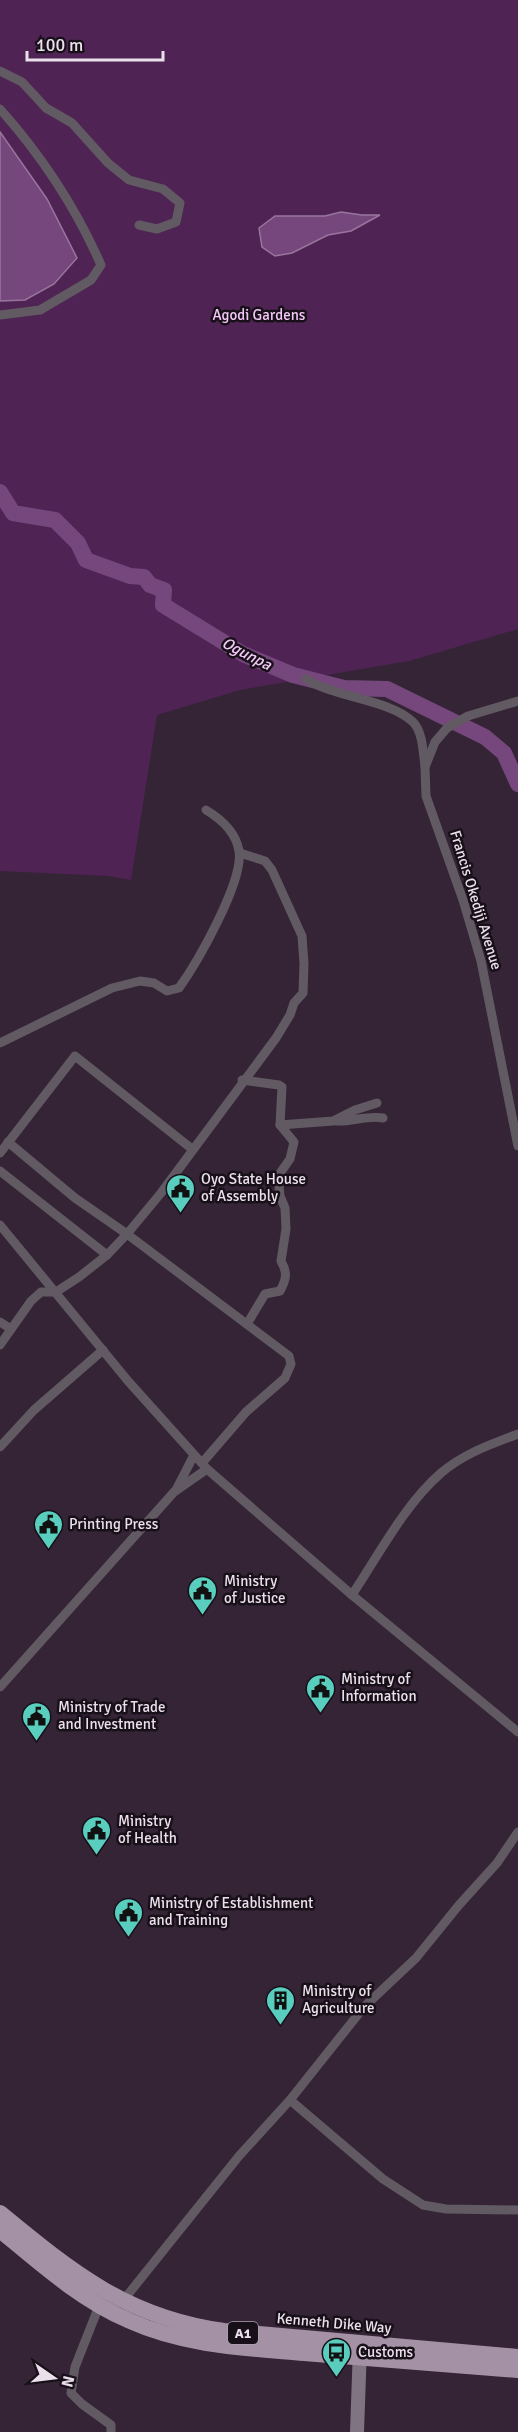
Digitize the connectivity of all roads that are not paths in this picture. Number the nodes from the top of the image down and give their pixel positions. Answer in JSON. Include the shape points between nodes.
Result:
{"nodes":[{"id":1,"x":0,"y":71,"type":"edge"},
{"id":2,"x":0,"y":109,"type":"edge"},
{"id":3,"x":139,"y":225,"type":"dead end"},
{"id":4,"x":0,"y":315,"type":"edge"},
{"id":5,"x":306,"y":679,"type":"dead end"},
{"id":6,"x":518,"y":702,"type":"edge"},
{"id":7,"x":425,"y":767,"type":"junction"},
{"id":8,"x":206,"y":810,"type":"dead end"},
{"id":9,"x":240,"y":853,"type":"junction"},
{"id":10,"x":0,"y":1043,"type":"edge"},
{"id":11,"x":243,"y":1080,"type":"junction"},
{"id":12,"x":377,"y":1103,"type":"dead end"},
{"id":13,"x":383,"y":1118,"type":"dead end"},
{"id":14,"x":333,"y":1121,"type":"junction"},
{"id":15,"x":280,"y":1125,"type":"junction"},
{"id":16,"x":8,"y":1142,"type":"junction"},
{"id":17,"x":518,"y":1146,"type":"edge"},
{"id":18,"x":192,"y":1149,"type":"junction"},
{"id":19,"x":0,"y":1154,"type":"edge"},
{"id":20,"x":0,"y":1171,"type":"edge"},
{"id":21,"x":0,"y":1224,"type":"edge"},
{"id":22,"x":127,"y":1234,"type":"junction"},
{"id":23,"x":107,"y":1256,"type":"junction"},
{"id":24,"x":56,"y":1292,"type":"junction"},
{"id":25,"x":0,"y":1322,"type":"edge"},
{"id":26,"x":247,"y":1324,"type":"junction"},
{"id":27,"x":11,"y":1329,"type":"junction"},
{"id":28,"x":0,"y":1345,"type":"edge"},
{"id":29,"x":103,"y":1350,"type":"junction"},
{"id":30,"x":518,"y":1434,"type":"edge"},
{"id":31,"x":0,"y":1446,"type":"edge"},
{"id":32,"x":194,"y":1455,"type":"junction"},
{"id":33,"x":204,"y":1466,"type":"junction"},
{"id":34,"x":174,"y":1492,"type":"junction"},
{"id":35,"x":352,"y":1595,"type":"junction"},
{"id":36,"x":0,"y":1687,"type":"edge"},
{"id":37,"x":518,"y":1732,"type":"edge"},
{"id":38,"x":518,"y":1832,"type":"edge"},
{"id":39,"x":290,"y":2100,"type":"junction"},
{"id":40,"x":518,"y":2210,"type":"edge"},
{"id":41,"x":0,"y":2213,"type":"edge"},
{"id":42,"x":0,"y":2230,"type":"edge"},
{"id":43,"x":122,"y":2302,"type":"junction"},
{"id":44,"x":99,"y":2306,"type":"junction"},
{"id":45,"x":360,"y":2351,"type":"junction"},
{"id":46,"x":512,"y":2363,"type":"edge"},
{"id":47,"x":111,"y":2432,"type":"edge"},
{"id":48,"x":357,"y":2432,"type":"edge"}],
"edges":[{"from":1,"to":3,"type":"street","via":[[22,82],[46,108],[72,123],[129,180],[163,189],[180,203],[177,222],[157,229]]},
{"from":2,"to":4,"type":"street","via":[[25,137],[59,187],[101,265],[91,280],[40,310]]},
{"from":5,"to":7,"type":"street","via":[[389,708],[414,723],[422,740]]},
{"from":6,"to":7,"type":"street","name":"Francis Okediji Avenue","via":[[468,716],[447,728],[435,742]]},
{"from":7,"to":17,"type":"street","name":"Francis Okediji Avenue","via":[[426,796],[482,961]]},
{"from":8,"to":9,"type":"street","via":[[221,819]]},
{"from":9,"to":10,"type":"street","via":[[220,915],[196,965],[178,988],[167,991],[140,981],[112,988]]},
{"from":9,"to":11,"type":"street","via":[[265,861],[272,870],[302,936],[304,964],[303,993],[276,1038]]},
{"from":11,"to":15,"type":"street","via":[[282,1088]]},
{"from":11,"to":18,"type":"street"},
{"from":12,"to":14,"type":"street"},
{"from":13,"to":14,"type":"street"},
{"from":14,"to":15,"type":"street"},
{"from":15,"to":26,"type":"street","via":[[294,1142],[290,1159],[278,1176],[285,1208],[281,1261],[286,1280],[280,1291],[265,1294]]},
{"from":16,"to":18,"type":"street","via":[[75,1056]]},
{"from":16,"to":19,"type":"street"},
{"from":16,"to":22,"type":"street","via":[[75,1198]]},
{"from":18,"to":22,"type":"street"},
{"from":20,"to":23,"type":"street"},
{"from":21,"to":24,"type":"street"},
{"from":22,"to":23,"type":"street"},
{"from":22,"to":26,"type":"street"},
{"from":23,"to":24,"type":"street"},
{"from":24,"to":27,"type":"street","via":[[41,1292]]},
{"from":24,"to":29,"type":"street"},
{"from":25,"to":27,"type":"street"},
{"from":26,"to":33,"type":"street","via":[[289,1356],[291,1364],[285,1378],[246,1412]]},
{"from":27,"to":28,"type":"street"},
{"from":29,"to":31,"type":"street","via":[[34,1410]]},
{"from":29,"to":32,"type":"street"},
{"from":30,"to":35,"type":"street","via":[[473,1452],[440,1474],[411,1506]]},
{"from":32,"to":33,"type":"street"},
{"from":32,"to":34,"type":"street"},
{"from":33,"to":34,"type":"street"},
{"from":33,"to":35,"type":"street"},
{"from":34,"to":36,"type":"street"},
{"from":35,"to":37,"type":"street"},
{"from":38,"to":39,"type":"street","via":[[497,1863],[416,1958],[364,2007]]},
{"from":39,"to":40,"type":"street","via":[[383,2179],[423,2205]]},
{"from":39,"to":43,"type":"street","via":[[239,2156]]},
{"from":41,"to":43,"type":"highway","name":"Kenneth Dike Way","number":"A1","via":[[72,2271]]},
{"from":42,"to":44,"type":"highway","name":"Kenneth Dike Way","number":"A1"},
{"from":43,"to":45,"type":"highway","name":"Kenneth Dike Way","number":"A1","via":[[196,2328]]},
{"from":44,"to":45,"type":"highway","name":"Kenneth Dike Way","number":"A1","via":[[150,2329],[192,2340]]},
{"from":44,"to":47,"type":"street","via":[[75,2367],[71,2393],[111,2425]]},
{"from":45,"to":46,"type":"highway","name":"Kenneth Dike Way","number":"A1"},
{"from":45,"to":48,"type":"main road"}]}
